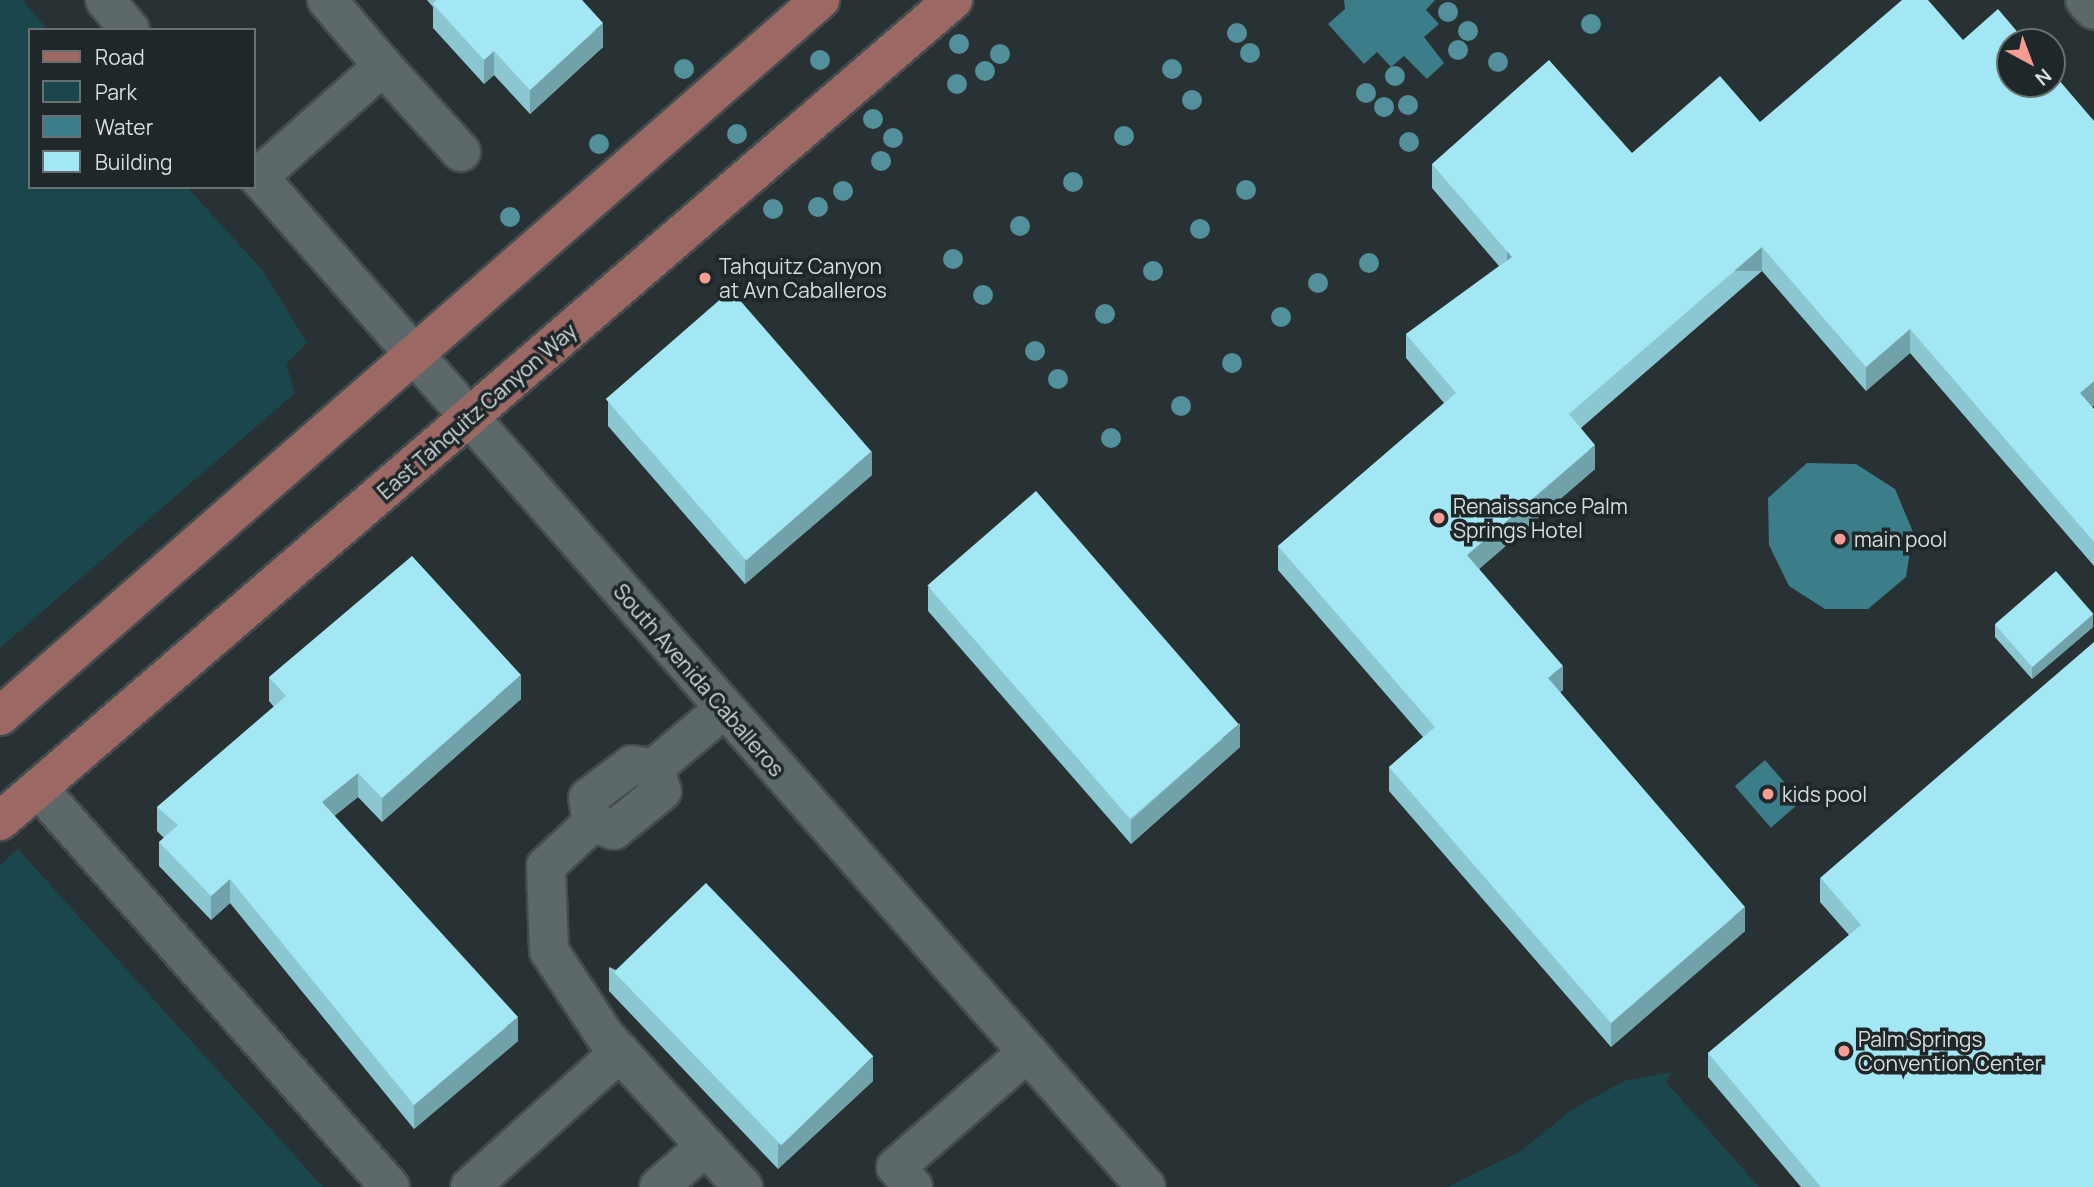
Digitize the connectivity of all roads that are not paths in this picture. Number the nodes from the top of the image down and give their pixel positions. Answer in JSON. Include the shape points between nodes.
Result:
{"nodes":[{"id":1,"x":104,"y":0,"type":"edge"},
{"id":2,"x":327,"y":0,"type":"edge"},
{"id":3,"x":820,"y":0,"type":"edge"},
{"id":4,"x":953,"y":0,"type":"edge"},
{"id":5,"x":2085,"y":0,"type":"edge"},
{"id":6,"x":2094,"y":10,"type":"edge"},
{"id":7,"x":128,"y":28,"type":"edge"},
{"id":8,"x":383,"y":66,"type":"junction"},
{"id":9,"x":461,"y":152,"type":"dead end"},
{"id":10,"x":256,"y":175,"type":"edge"},
{"id":11,"x":414,"y":356,"type":"junction"},
{"id":12,"x":469,"y":418,"type":"junction"},
{"id":13,"x":724,"y":709,"type":"junction"},
{"id":14,"x":0,"y":716,"type":"edge"},
{"id":15,"x":38,"y":788,"type":"junction"},
{"id":16,"x":0,"y":821,"type":"edge"},
{"id":17,"x":620,"y":1052,"type":"junction"},
{"id":18,"x":1028,"y":1052,"type":"junction"},
{"id":19,"x":706,"y":1146,"type":"junction"},
{"id":20,"x":894,"y":1180,"type":"edge"},
{"id":21,"x":390,"y":1187,"type":"edge"},
{"id":22,"x":470,"y":1187,"type":"edge"},
{"id":23,"x":659,"y":1187,"type":"edge"},
{"id":24,"x":743,"y":1187,"type":"edge"},
{"id":25,"x":1146,"y":1187,"type":"edge"}],
"edges":[{"from":1,"to":7,"type":"street"},
{"from":2,"to":8,"type":"street"},
{"from":3,"to":11,"type":"main road"},
{"from":4,"to":12,"type":"main road","name":"East Tahquitz Canyon Way"},
{"from":5,"to":6,"type":"street"},
{"from":8,"to":9,"type":"street"},
{"from":8,"to":10,"type":"street"},
{"from":10,"to":11,"type":"street","name":"South Avenida Caballeros"},
{"from":11,"to":12,"type":"street","name":"South Avenida Caballeros"},
{"from":11,"to":14,"type":"main road"},
{"from":12,"to":13,"type":"street","name":"South Avenida Caballeros"},
{"from":12,"to":15,"type":"main road","name":"East Tahquitz Canyon Way"},
{"from":13,"to":17,"type":"street","via":[[654,768],[632,765],[588,797],[592,823],[546,866],[549,951]]},
{"from":13,"to":18,"type":"street","name":"South Avenida Caballeros"},
{"from":15,"to":16,"type":"main road","name":"East Tahquitz Canyon Way"},
{"from":15,"to":21,"type":"street"},
{"from":17,"to":19,"type":"street"},
{"from":17,"to":22,"type":"street"},
{"from":18,"to":20,"type":"street"},
{"from":18,"to":25,"type":"street","name":"South Avenida Caballeros"},
{"from":19,"to":23,"type":"street"},
{"from":19,"to":24,"type":"street"}]}
